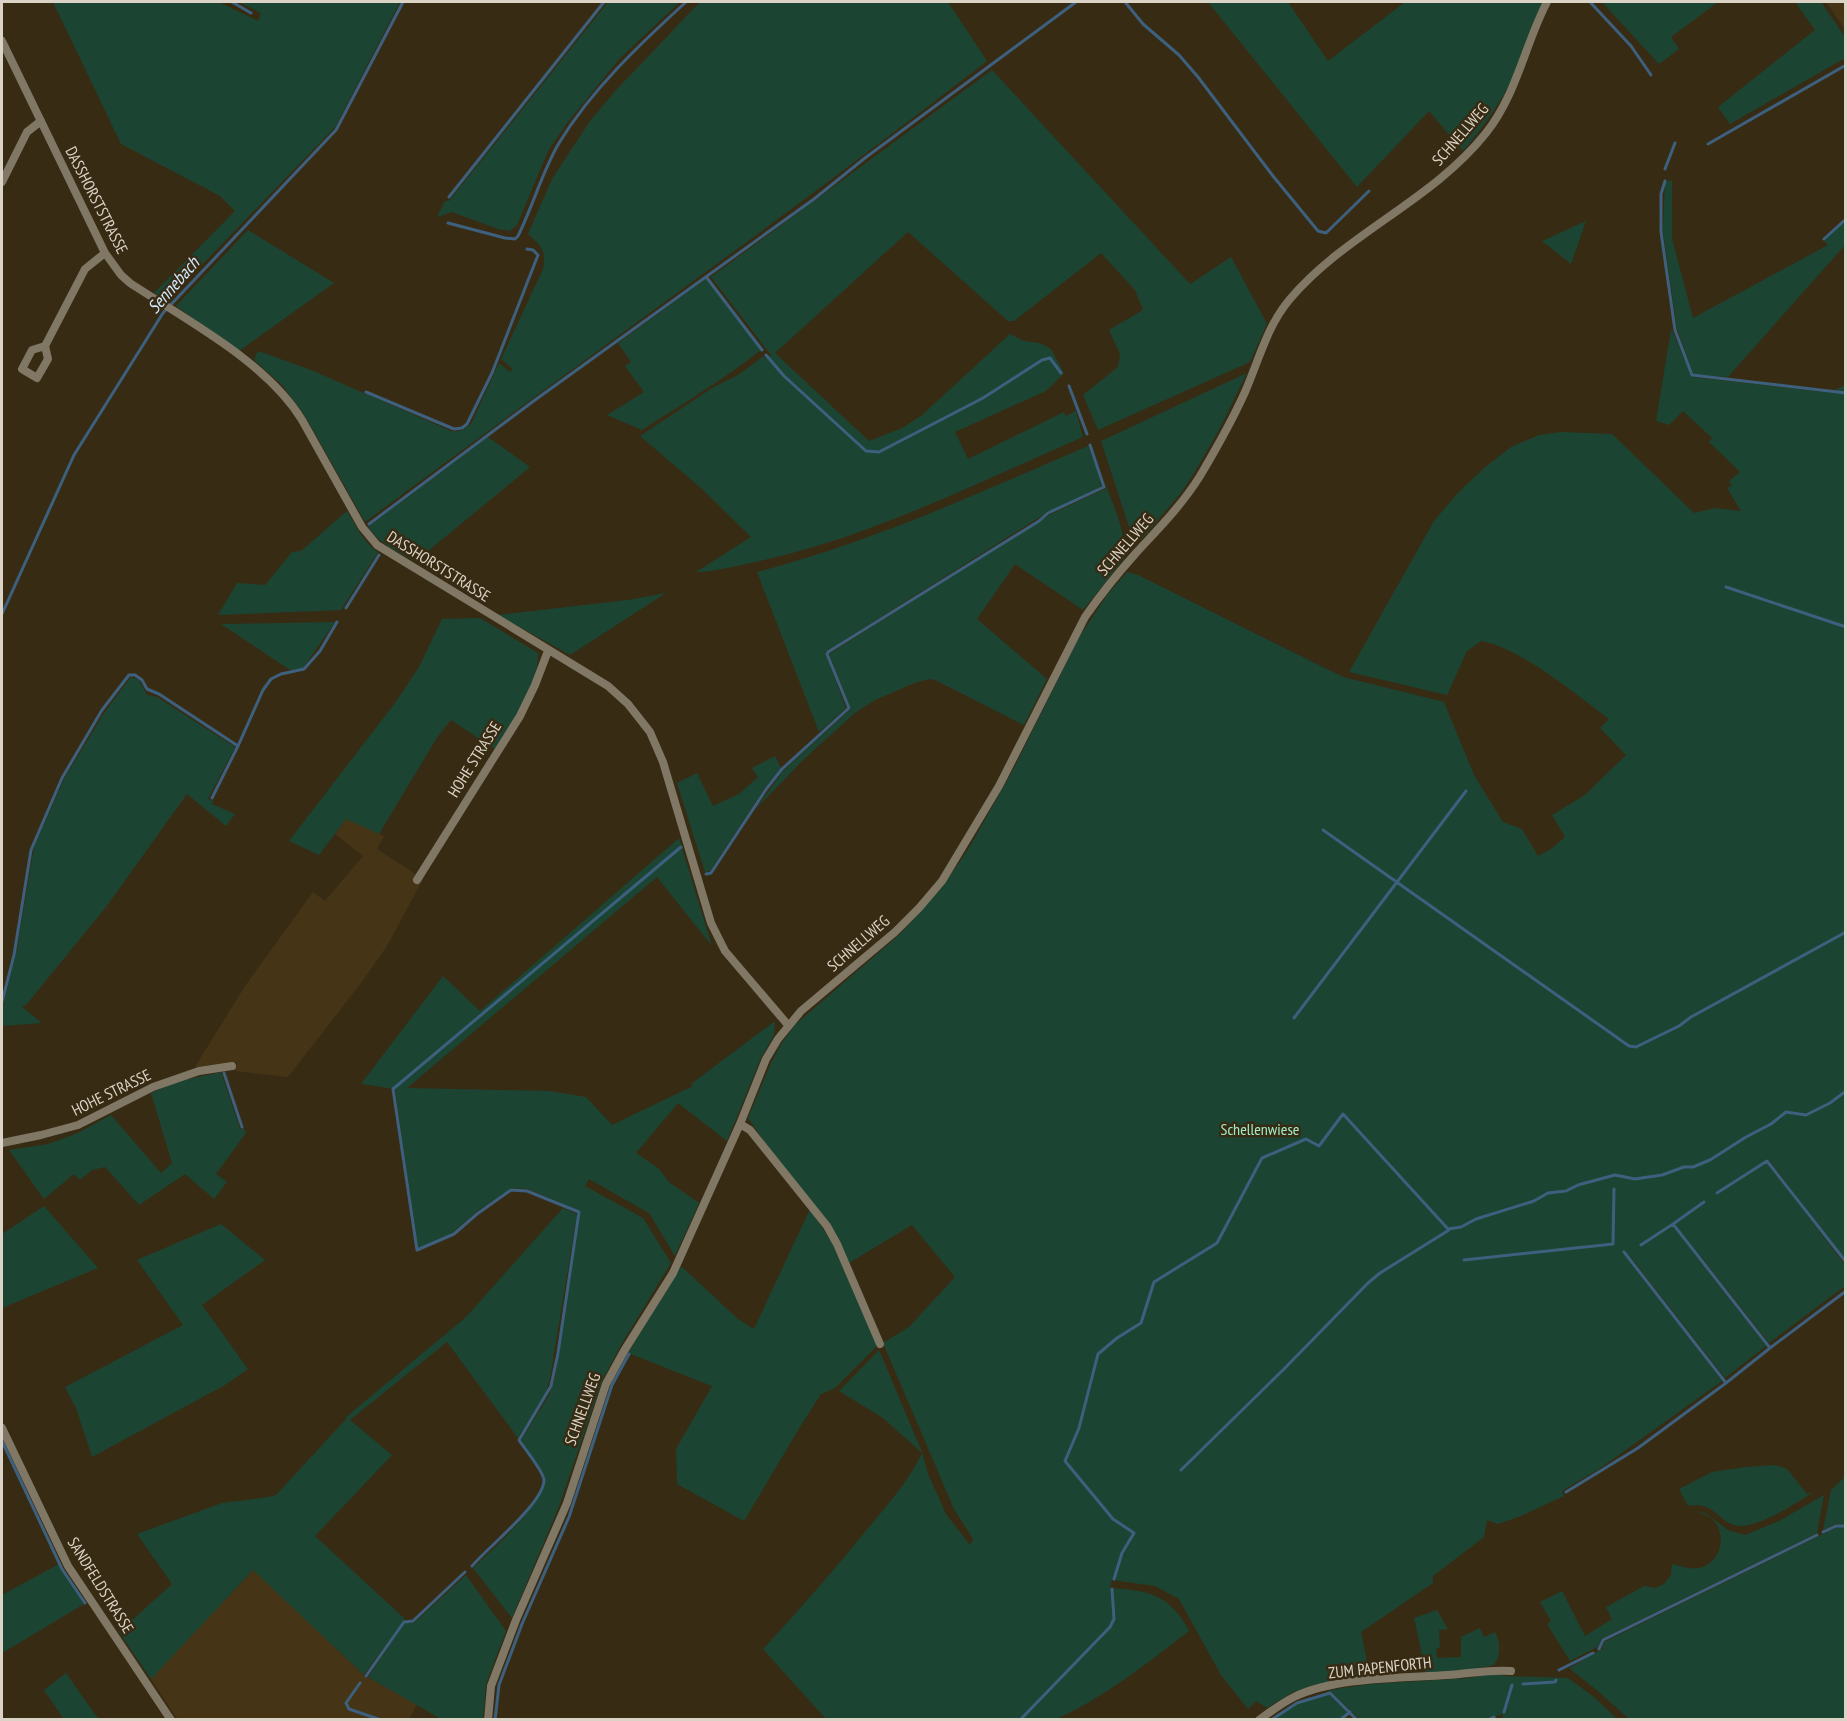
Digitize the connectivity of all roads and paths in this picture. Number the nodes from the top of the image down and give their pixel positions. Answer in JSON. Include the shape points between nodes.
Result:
{"nodes":[{"id":1,"x":1547,"y":2,"type":"edge"},
{"id":2,"x":2,"y":41,"type":"edge"},
{"id":3,"x":40,"y":121,"type":"junction"},
{"id":4,"x":2,"y":182,"type":"edge"},
{"id":5,"x":105,"y":253,"type":"junction"},
{"id":6,"x":45,"y":346,"type":"dead end"},
{"id":7,"x":548,"y":651,"type":"junction"},
{"id":8,"x":417,"y":880,"type":"dead end"},
{"id":9,"x":788,"y":1025,"type":"junction"},
{"id":10,"x":232,"y":1066,"type":"dead end"},
{"id":11,"x":740,"y":1124,"type":"junction"},
{"id":12,"x":2,"y":1143,"type":"edge"},
{"id":13,"x":880,"y":1344,"type":"dead end"},
{"id":14,"x":2,"y":1428,"type":"edge"},
{"id":15,"x":1511,"y":1671,"type":"dead end"},
{"id":16,"x":171,"y":1719,"type":"edge"},
{"id":17,"x":488,"y":1719,"type":"edge"},
{"id":18,"x":1259,"y":1719,"type":"edge"}],
"edges":[{"from":1,"to":9,"type":"street","name":"SCHNELLWEG","via":[[1504,106],[1486,132],[1443,178],[1308,279],[1279,314],[1245,392],[1199,476],[1186,497],[1085,616],[999,786],[942,881],[895,932]]},
{"from":2,"to":3,"type":"street","name":"DASSHORSTSTRASSE"},
{"from":3,"to":4,"type":"street","via":[[27,132]]},
{"from":3,"to":5,"type":"street","name":"DASSHORSTSTRASSE"},
{"from":5,"to":6,"type":"street","via":[[85,269]]},
{"from":5,"to":7,"type":"street","name":"DASSHORSTSTRASSE","via":[[130,283],[263,374],[292,403],[362,527],[377,545]]},
{"from":7,"to":8,"type":"street","name":"HOHE STRASSE","via":[[519,716]]},
{"from":7,"to":9,"type":"street","name":"DASSHORSTSTRASSE","via":[[608,686],[650,732],[663,762],[711,923],[725,951]]},
{"from":9,"to":11,"type":"street","name":"SCHNELLWEG","via":[[766,1059]]},
{"from":10,"to":12,"type":"street","name":"HOHE STRASSE","via":[[199,1071],[153,1087],[78,1125]]},
{"from":11,"to":13,"type":"street","via":[[750,1130],[827,1226]]},
{"from":11,"to":17,"type":"street","name":"SCHNELLWEG","via":[[673,1274],[606,1384],[567,1503],[491,1686]]},
{"from":14,"to":16,"type":"street","name":"SANDFELDSTRASSE","via":[[68,1566]]},
{"from":15,"to":18,"type":"street","name":"ZUM PAPENFORTH","via":[[1496,1669],[1331,1685],[1295,1696]]}]}
